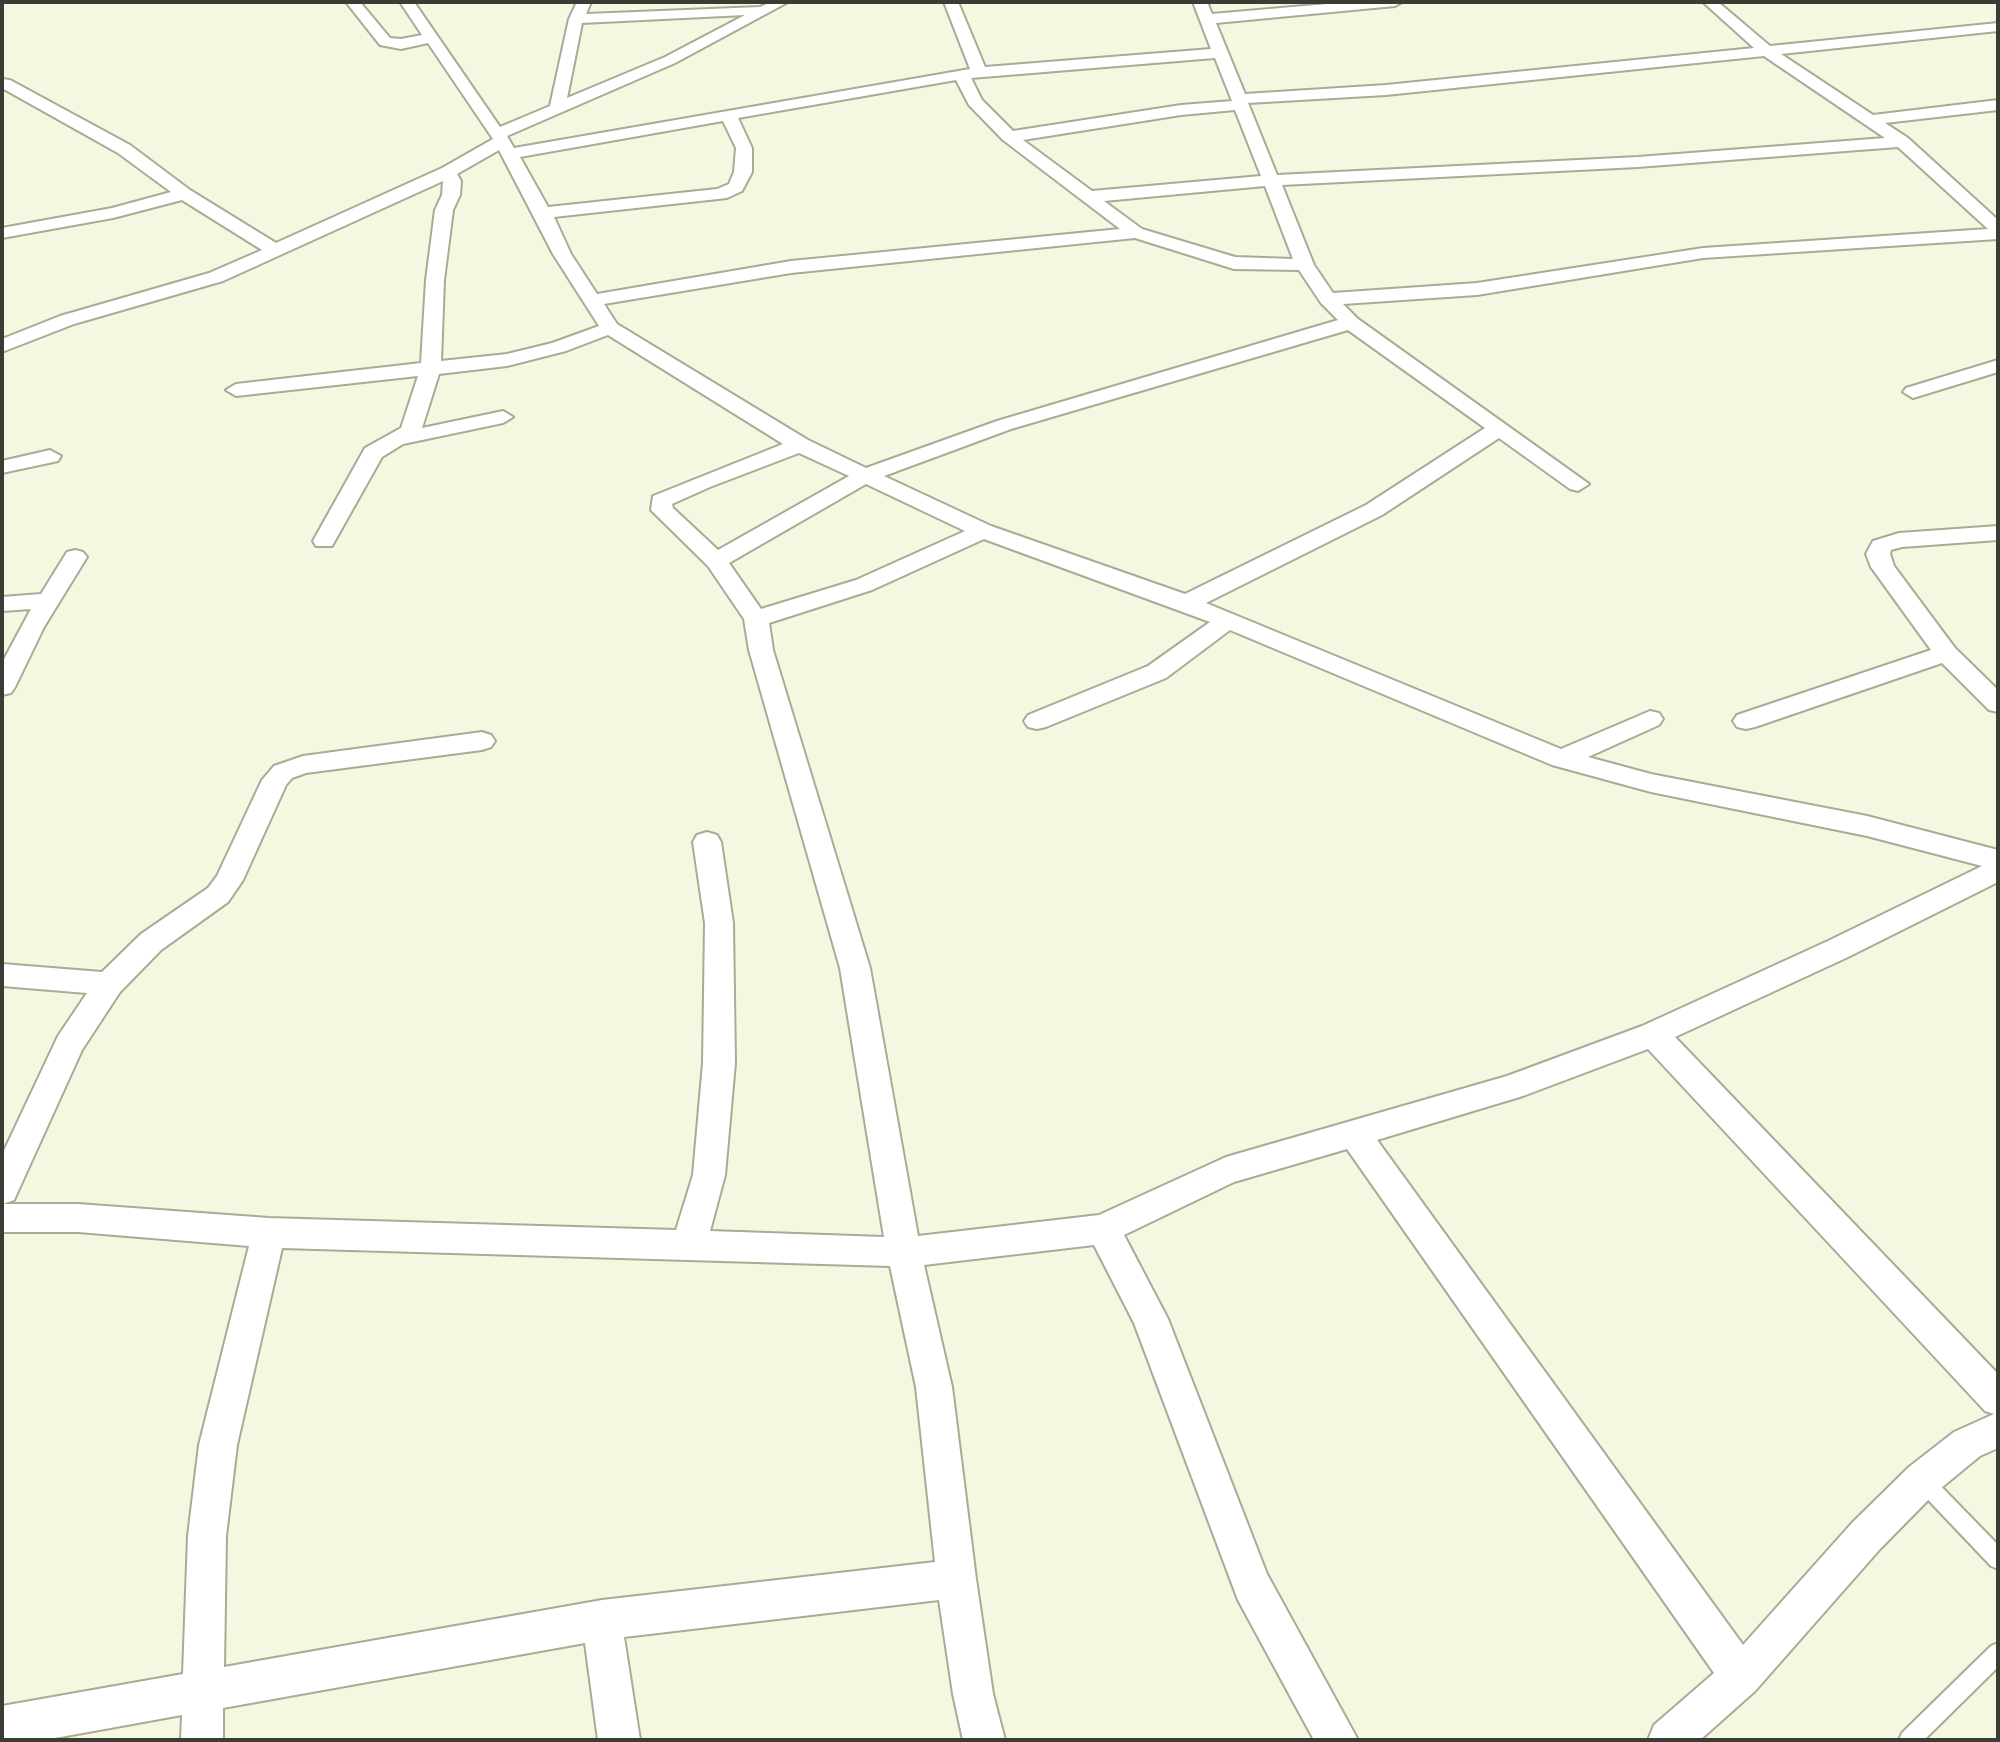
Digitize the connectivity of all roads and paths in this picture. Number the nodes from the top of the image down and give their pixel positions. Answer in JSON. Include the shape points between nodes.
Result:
{"nodes":[{"id":1,"x":353,"y":2,"type":"edge"},
{"id":2,"x":407,"y":2,"type":"edge"},
{"id":3,"x":584,"y":2,"type":"edge"},
{"id":4,"x":781,"y":2,"type":"edge"},
{"id":5,"x":951,"y":2,"type":"edge"},
{"id":6,"x":1395,"y":2,"type":"edge"},
{"id":7,"x":1710,"y":2,"type":"edge"},
{"id":8,"x":764,"y":10,"type":"junction"},
{"id":9,"x":1204,"y":10,"type":"edge"},
{"id":10,"x":576,"y":19,"type":"junction"},
{"id":11,"x":1998,"y":27,"type":"edge"},
{"id":12,"x":432,"y":38,"type":"junction"},
{"id":13,"x":1219,"y":53,"type":"junction"},
{"id":14,"x":1769,"y":53,"type":"junction"},
{"id":15,"x":970,"y":73,"type":"junction"},
{"id":16,"x":4,"y":83,"type":"dead end"},
{"id":17,"x":1240,"y":102,"type":"junction"},
{"id":18,"x":1998,"y":105,"type":"edge"},
{"id":19,"x":556,"y":109,"type":"junction"},
{"id":20,"x":728,"y":114,"type":"junction"},
{"id":21,"x":1873,"y":120,"type":"junction"},
{"id":22,"x":1009,"y":137,"type":"junction"},
{"id":23,"x":1902,"y":142,"type":"junction"},
{"id":24,"x":503,"y":143,"type":"junction"},
{"id":25,"x":448,"y":172,"type":"junction"},
{"id":26,"x":1272,"y":180,"type":"junction"},
{"id":27,"x":184,"y":194,"type":"junction"},
{"id":28,"x":1088,"y":197,"type":"junction"},
{"id":29,"x":543,"y":213,"type":"junction"},
{"id":30,"x":1998,"y":231,"type":"edge"},
{"id":31,"x":2,"y":233,"type":"edge"},
{"id":32,"x":1136,"y":233,"type":"junction"},
{"id":33,"x":275,"y":250,"type":"junction"},
{"id":34,"x":1305,"y":265,"type":"junction"},
{"id":35,"x":1328,"y":299,"type":"junction"},
{"id":36,"x":593,"y":300,"type":"junction"},
{"id":37,"x":1351,"y":323,"type":"junction"},
{"id":38,"x":610,"y":328,"type":"junction"},
{"id":39,"x":2,"y":346,"type":"edge"},
{"id":40,"x":1998,"y":366,"type":"edge"},
{"id":41,"x":432,"y":368,"type":"junction"},
{"id":42,"x":236,"y":390,"type":"dead end"},
{"id":43,"x":1913,"y":392,"type":"dead end"},
{"id":44,"x":503,"y":417,"type":"dead end"},
{"id":45,"x":1497,"y":429,"type":"junction"},
{"id":46,"x":403,"y":438,"type":"junction"},
{"id":47,"x":800,"y":445,"type":"junction"},
{"id":48,"x":50,"y":456,"type":"dead end"},
{"id":49,"x":2,"y":467,"type":"edge"},
{"id":50,"x":865,"y":476,"type":"junction"},
{"id":51,"x":1578,"y":484,"type":"dead end"},
{"id":52,"x":983,"y":531,"type":"junction"},
{"id":53,"x":1998,"y":533,"type":"edge"},
{"id":54,"x":324,"y":541,"type":"dead end"},
{"id":55,"x":75,"y":557,"type":"dead end"},
{"id":56,"x":716,"y":561,"type":"junction"},
{"id":57,"x":50,"y":600,"type":"junction"},
{"id":58,"x":1186,"y":603,"type":"junction"},
{"id":59,"x":2,"y":604,"type":"edge"},
{"id":60,"x":756,"y":619,"type":"junction"},
{"id":61,"x":1227,"y":621,"type":"junction"},
{"id":62,"x":1946,"y":653,"type":"junction"},
{"id":63,"x":2,"y":687,"type":"edge"},
{"id":64,"x":1998,"y":704,"type":"edge"},
{"id":65,"x":1650,"y":719,"type":"dead end"},
{"id":66,"x":1037,"y":721,"type":"dead end"},
{"id":67,"x":1746,"y":722,"type":"dead end"},
{"id":68,"x":482,"y":741,"type":"dead end"},
{"id":69,"x":1561,"y":760,"type":"junction"},
{"id":70,"x":707,"y":842,"type":"dead end"},
{"id":71,"x":1998,"y":860,"type":"edge"},
{"id":72,"x":1998,"y":870,"type":"edge"},
{"id":73,"x":2,"y":975,"type":"edge"},
{"id":74,"x":108,"y":984,"type":"junction"},
{"id":75,"x":1653,"y":1034,"type":"junction"},
{"id":76,"x":1355,"y":1135,"type":"junction"},
{"id":77,"x":2,"y":1190,"type":"edge"},
{"id":78,"x":2,"y":1218,"type":"edge"},
{"id":79,"x":1103,"y":1229,"type":"junction"},
{"id":80,"x":270,"y":1233,"type":"junction"},
{"id":81,"x":689,"y":1245,"type":"junction"},
{"id":82,"x":904,"y":1252,"type":"junction"},
{"id":83,"x":1998,"y":1399,"type":"edge"},
{"id":84,"x":1998,"y":1430,"type":"edge"},
{"id":85,"x":1922,"y":1480,"type":"junction"},
{"id":86,"x":1998,"y":1559,"type":"edge"},
{"id":87,"x":956,"y":1580,"type":"junction"},
{"id":88,"x":602,"y":1620,"type":"junction"},
{"id":89,"x":1998,"y":1653,"type":"edge"},
{"id":90,"x":1741,"y":1677,"type":"junction"},
{"id":91,"x":204,"y":1690,"type":"junction"},
{"id":92,"x":2,"y":1727,"type":"edge"},
{"id":93,"x":202,"y":1740,"type":"edge"},
{"id":94,"x":619,"y":1740,"type":"edge"},
{"id":95,"x":984,"y":1740,"type":"edge"},
{"id":96,"x":1337,"y":1740,"type":"edge"},
{"id":97,"x":1669,"y":1740,"type":"edge"},
{"id":98,"x":1909,"y":1740,"type":"edge"}],
"edges":[{"from":1,"to":12,"type":"street","via":[[384,42]]},
{"from":2,"to":12,"type":"street"},
{"from":3,"to":10,"type":"street"},
{"from":4,"to":8,"type":"street"},
{"from":5,"to":15,"type":"street"},
{"from":6,"to":9,"type":"street"},
{"from":7,"to":14,"type":"street"},
{"from":8,"to":10,"type":"street"},
{"from":8,"to":19,"type":"street","via":[[670,60]]},
{"from":9,"to":13,"type":"street"},
{"from":10,"to":19,"type":"street"},
{"from":11,"to":14,"type":"street"},
{"from":12,"to":24,"type":"street"},
{"from":13,"to":15,"type":"street"},
{"from":13,"to":17,"type":"street"},
{"from":14,"to":17,"type":"street"},
{"from":14,"to":21,"type":"street"},
{"from":15,"to":20,"type":"street"},
{"from":15,"to":22,"type":"street","via":[[975,102]]},
{"from":16,"to":27,"type":"street","via":[[124,149]]},
{"from":17,"to":22,"type":"street"},
{"from":17,"to":26,"type":"street"},
{"from":18,"to":21,"type":"street"},
{"from":19,"to":24,"type":"street"},
{"from":20,"to":24,"type":"street"},
{"from":20,"to":29,"type":"street","via":[[744,148],[743,172],[736,187],[721,194]]},
{"from":21,"to":23,"type":"street"},
{"from":22,"to":28,"type":"street"},
{"from":23,"to":26,"type":"street","via":[[1638,162]]},
{"from":23,"to":30,"type":"street"},
{"from":24,"to":25,"type":"street"},
{"from":24,"to":29,"type":"street"},
{"from":25,"to":33,"type":"street"},
{"from":25,"to":41,"type":"street","via":[[452,181],[437,261]]},
{"from":26,"to":28,"type":"street"},
{"from":26,"to":34,"type":"street"},
{"from":27,"to":31,"type":"street","via":[[113,213]]},
{"from":27,"to":33,"type":"street"},
{"from":28,"to":32,"type":"street"},
{"from":29,"to":36,"type":"street","via":[[562,254]]},
{"from":30,"to":35,"type":"street","via":[[1703,253],[1477,289]]},
{"from":32,"to":34,"type":"street","via":[[1234,263]]},
{"from":32,"to":36,"type":"street","via":[[791,267]]},
{"from":33,"to":39,"type":"street","via":[[216,277],[67,320]]},
{"from":34,"to":35,"type":"street"},
{"from":35,"to":37,"type":"street"},
{"from":36,"to":38,"type":"street"},
{"from":37,"to":45,"type":"street"},
{"from":37,"to":50,"type":"street","via":[[1297,335],[1004,425]]},
{"from":38,"to":41,"type":"street","via":[[532,355]]},
{"from":38,"to":47,"type":"street"},
{"from":40,"to":43,"type":"street"},
{"from":41,"to":42,"type":"street"},
{"from":41,"to":46,"type":"street","via":[[410,431]]},
{"from":44,"to":46,"type":"street"},
{"from":45,"to":51,"type":"street"},
{"from":45,"to":58,"type":"street","via":[[1374,510]]},
{"from":46,"to":54,"type":"street","via":[[373,453]]},
{"from":47,"to":50,"type":"street"},
{"from":47,"to":56,"type":"street","via":[[661,501],[663,510]]},
{"from":48,"to":49,"type":"street"},
{"from":50,"to":52,"type":"street"},
{"from":50,"to":56,"type":"street"},
{"from":52,"to":58,"type":"street"},
{"from":52,"to":60,"type":"street","via":[[864,585]]},
{"from":53,"to":62,"type":"street","via":[[1881,545],[1878,554],[1883,567]]},
{"from":55,"to":57,"type":"street"},
{"from":56,"to":60,"type":"street"},
{"from":57,"to":59,"type":"street"},
{"from":57,"to":63,"type":"street"},
{"from":58,"to":61,"type":"street"},
{"from":60,"to":82,"type":"street","via":[[761,650],[855,968]]},
{"from":61,"to":66,"type":"street","via":[[1157,671]]},
{"from":61,"to":69,"type":"street"},
{"from":62,"to":64,"type":"street"},
{"from":62,"to":67,"type":"street"},
{"from":65,"to":69,"type":"street"},
{"from":68,"to":74,"type":"street","via":[[303,765],[283,772],[218,895],[151,942]]},
{"from":69,"to":71,"type":"street","via":[[1651,783],[1867,826]]},
{"from":70,"to":81,"type":"street","via":[[719,923],[719,1063],[709,1175]]},
{"from":72,"to":75,"type":"street"},
{"from":73,"to":74,"type":"street"},
{"from":74,"to":77,"type":"street","via":[[69,1045]]},
{"from":75,"to":76,"type":"street","via":[[1512,1087]]},
{"from":75,"to":83,"type":"street"},
{"from":76,"to":79,"type":"street","via":[[1226,1171]]},
{"from":76,"to":90,"type":"street"},
{"from":78,"to":80,"type":"street","via":[[78,1218]]},
{"from":79,"to":82,"type":"street"},
{"from":79,"to":96,"type":"street","via":[[1150,1320],[1252,1586]]},
{"from":80,"to":81,"type":"street"},
{"from":80,"to":91,"type":"street","via":[[218,1445],[206,1536]]},
{"from":81,"to":82,"type":"street"},
{"from":82,"to":87,"type":"street","via":[[934,1387]]},
{"from":84,"to":85,"type":"street","via":[[1967,1444]]},
{"from":85,"to":86,"type":"lane"},
{"from":85,"to":90,"type":"street"},
{"from":87,"to":88,"type":"street"},
{"from":87,"to":95,"type":"street"},
{"from":88,"to":91,"type":"street"},
{"from":88,"to":94,"type":"street"},
{"from":89,"to":98,"type":"lane"},
{"from":90,"to":97,"type":"street"},
{"from":91,"to":92,"type":"street"},
{"from":91,"to":93,"type":"street"}]}
